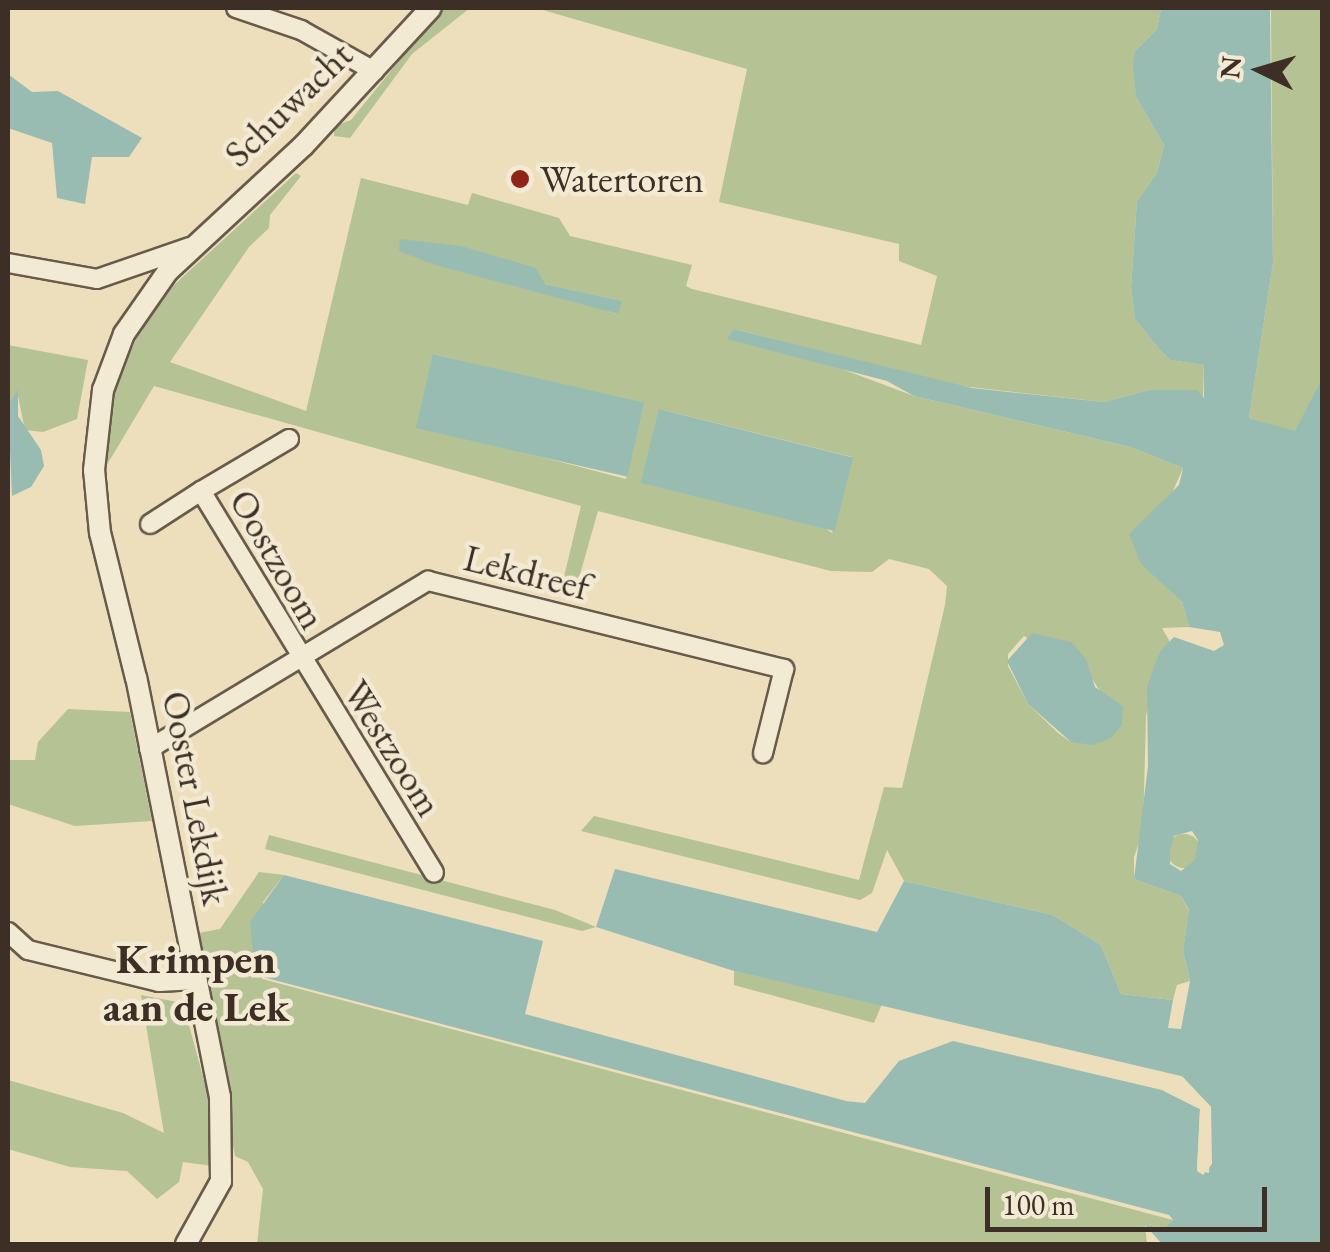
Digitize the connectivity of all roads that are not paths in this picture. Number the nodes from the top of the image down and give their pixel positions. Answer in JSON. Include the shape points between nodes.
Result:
{"nodes":[{"id":1,"x":236,"y":8,"type":"edge"},
{"id":2,"x":431,"y":8,"type":"edge"},
{"id":3,"x":374,"y":71,"type":"junction"},
{"id":4,"x":190,"y":247,"type":"junction"},
{"id":5,"x":8,"y":263,"type":"edge"},
{"id":6,"x":112,"y":359,"type":"joint"},
{"id":7,"x":289,"y":440,"type":"dead end"},
{"id":8,"x":201,"y":491,"type":"junction"},
{"id":9,"x":150,"y":524,"type":"dead end"},
{"id":10,"x":298,"y":659,"type":"junction"},
{"id":11,"x":150,"y":749,"type":"junction"},
{"id":12,"x":763,"y":753,"type":"dead end"},
{"id":13,"x":434,"y":872,"type":"dead end"},
{"id":14,"x":8,"y":932,"type":"edge"},
{"id":15,"x":197,"y":980,"type":"junction"},
{"id":16,"x":186,"y":1244,"type":"edge"}],
"edges":[{"from":1,"to":3,"type":"street","via":[[301,30]]},
{"from":2,"to":3,"type":"street","name":"Schuwacht"},
{"from":3,"to":4,"type":"street","name":"Schuwacht"},
{"from":4,"to":5,"type":"street","name":"Schuwacht","via":[[97,280]]},
{"from":4,"to":6,"type":"street","name":"Schuwacht","via":[[147,295]]},
{"from":6,"to":11,"type":"street","name":"Ooster Lekdijk","via":[[97,430],[100,533]]},
{"from":7,"to":8,"type":"street","name":"Oostzoom"},
{"from":8,"to":9,"type":"street","name":"Oostzoom"},
{"from":8,"to":10,"type":"street","name":"Oostzoom"},
{"from":10,"to":11,"type":"street","name":"Lekdreef"},
{"from":10,"to":12,"type":"street","name":"Lekdreef","via":[[428,580],[784,670]]},
{"from":10,"to":13,"type":"street","name":"Westzoom"},
{"from":11,"to":15,"type":"street","name":"Ooster Lekdijk"},
{"from":14,"to":15,"type":"street","via":[[28,950],[159,982]]},
{"from":15,"to":16,"type":"street","name":"Ooster Lekdijk","via":[[220,1096],[222,1166],[213,1202]]}]}
